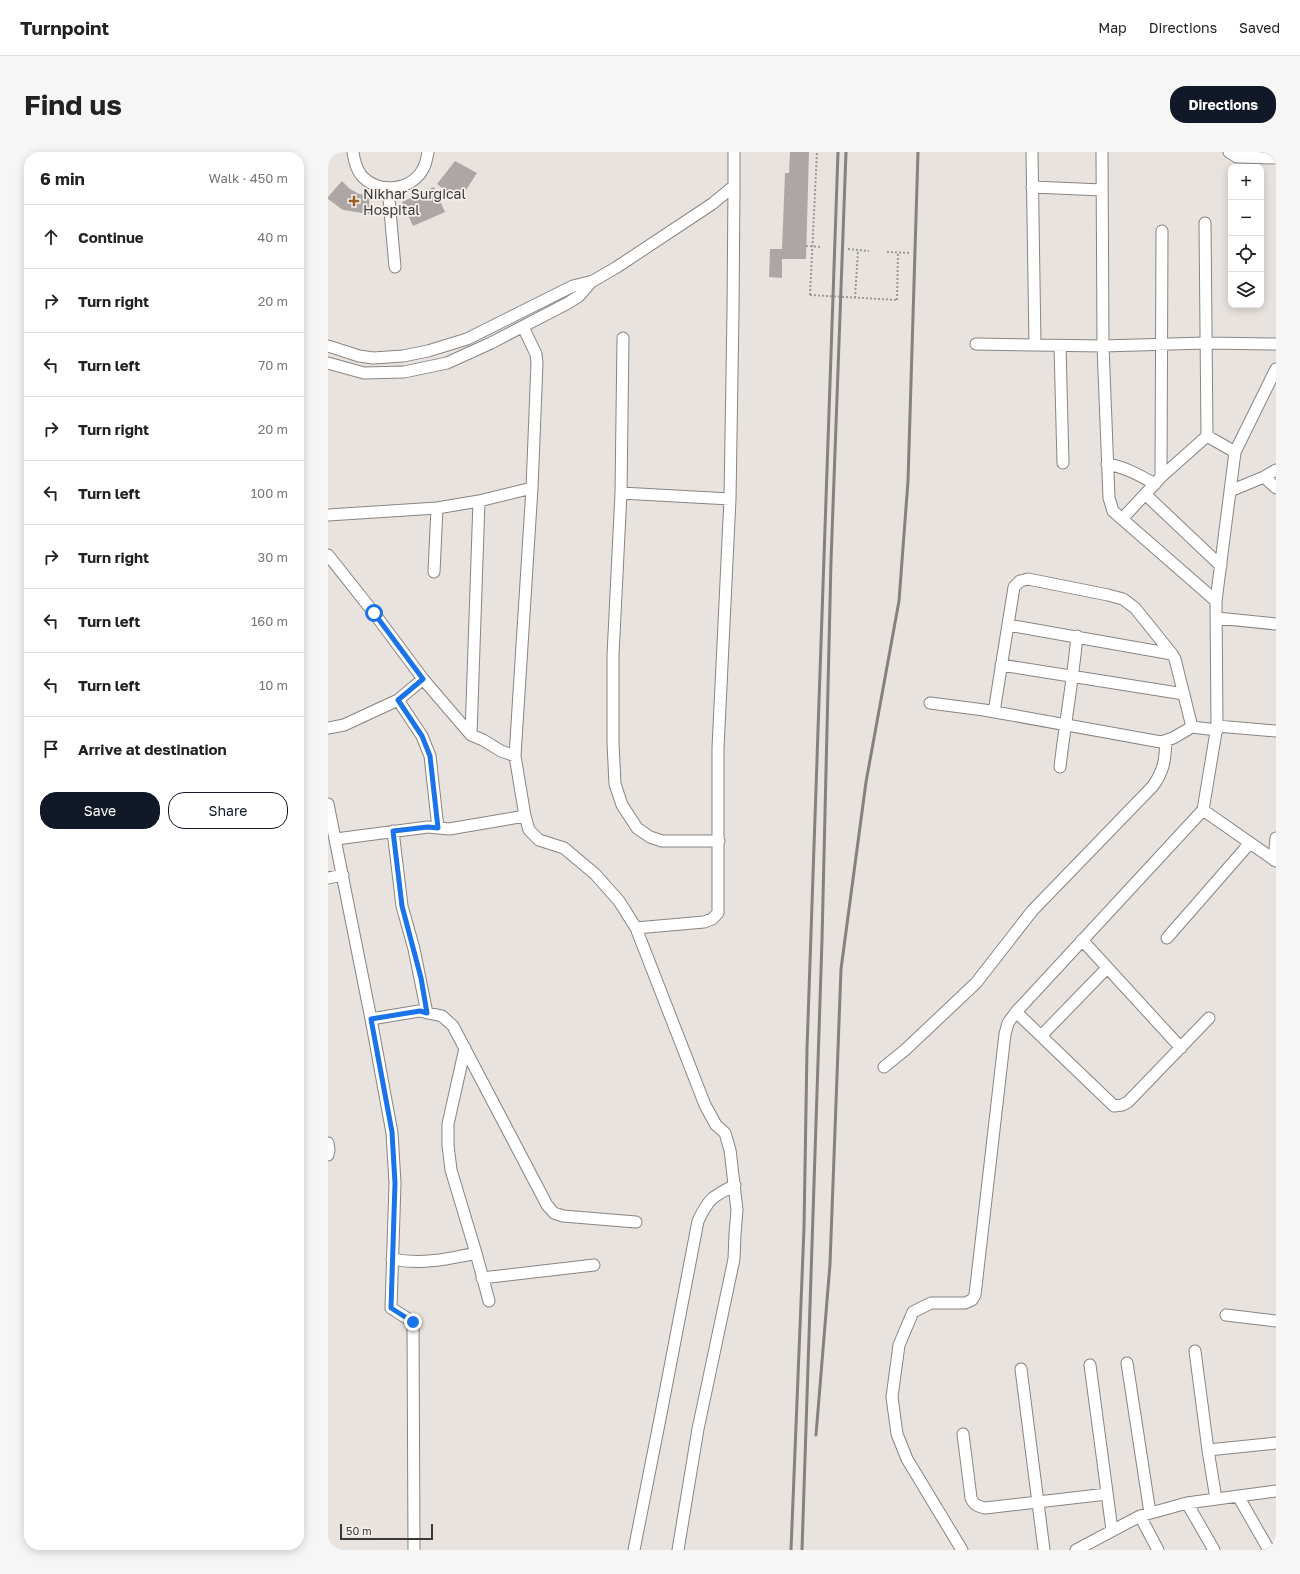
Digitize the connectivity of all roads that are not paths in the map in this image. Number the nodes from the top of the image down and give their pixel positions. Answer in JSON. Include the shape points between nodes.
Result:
{"nodes":[{"id":1,"x":353,"y":152,"type":"edge"},
{"id":2,"x":428,"y":152,"type":"edge"},
{"id":3,"x":734,"y":152,"type":"edge"},
{"id":4,"x":1032,"y":152,"type":"edge"},
{"id":5,"x":1102,"y":152,"type":"edge"},
{"id":6,"x":1229,"y":152,"type":"edge"},
{"id":7,"x":1276,"y":158,"type":"edge"},
{"id":8,"x":734,"y":186,"type":"junction"},
{"id":9,"x":1032,"y":187,"type":"junction"},
{"id":10,"x":388,"y":188,"type":"junction"},
{"id":11,"x":1102,"y":190,"type":"junction"},
{"id":12,"x":1205,"y":223,"type":"dead end"},
{"id":13,"x":1162,"y":231,"type":"dead end"},
{"id":14,"x":395,"y":267,"type":"dead end"},
{"id":15,"x":593,"y":281,"type":"junction"},
{"id":16,"x":523,"y":327,"type":"junction"},
{"id":17,"x":623,"y":338,"type":"dead end"},
{"id":18,"x":1206,"y":343,"type":"junction"},
{"id":19,"x":976,"y":344,"type":"dead end"},
{"id":20,"x":1161,"y":344,"type":"junction"},
{"id":21,"x":1276,"y":344,"type":"edge"},
{"id":22,"x":1036,"y":345,"type":"junction"},
{"id":23,"x":328,"y":346,"type":"edge"},
{"id":24,"x":1060,"y":346,"type":"junction"},
{"id":25,"x":1103,"y":346,"type":"junction"},
{"id":26,"x":328,"y":363,"type":"edge"},
{"id":27,"x":1276,"y":369,"type":"edge"},
{"id":28,"x":1207,"y":436,"type":"junction"},
{"id":29,"x":1235,"y":452,"type":"junction"},
{"id":30,"x":1063,"y":462,"type":"dead end"},
{"id":31,"x":1107,"y":464,"type":"junction"},
{"id":32,"x":1276,"y":470,"type":"edge"},
{"id":33,"x":1264,"y":477,"type":"junction"},
{"id":34,"x":1158,"y":480,"type":"junction"},
{"id":35,"x":532,"y":488,"type":"junction"},
{"id":36,"x":1276,"y":488,"type":"edge"},
{"id":37,"x":1230,"y":491,"type":"junction"},
{"id":38,"x":621,"y":493,"type":"junction"},
{"id":39,"x":1145,"y":494,"type":"junction"},
{"id":40,"x":730,"y":499,"type":"junction"},
{"id":41,"x":479,"y":501,"type":"junction"},
{"id":42,"x":437,"y":508,"type":"junction"},
{"id":43,"x":328,"y":514,"type":"edge"},
{"id":44,"x":1122,"y":519,"type":"junction"},
{"id":45,"x":328,"y":555,"type":"edge"},
{"id":46,"x":1221,"y":566,"type":"junction"},
{"id":47,"x":434,"y":572,"type":"dead end"},
{"id":48,"x":1216,"y":601,"type":"junction"},
{"id":49,"x":1217,"y":618,"type":"junction"},
{"id":50,"x":1276,"y":624,"type":"edge"},
{"id":51,"x":1008,"y":625,"type":"junction"},
{"id":52,"x":1077,"y":636,"type":"junction"},
{"id":53,"x":1172,"y":654,"type":"junction"},
{"id":54,"x":1001,"y":665,"type":"junction"},
{"id":55,"x":1073,"y":676,"type":"junction"},
{"id":56,"x":423,"y":679,"type":"junction"},
{"id":57,"x":1184,"y":694,"type":"junction"},
{"id":58,"x":398,"y":700,"type":"junction"},
{"id":59,"x":930,"y":703,"type":"dead end"},
{"id":60,"x":994,"y":712,"type":"junction"},
{"id":61,"x":1065,"y":725,"type":"junction"},
{"id":62,"x":1192,"y":727,"type":"junction"},
{"id":63,"x":328,"y":728,"type":"edge"},
{"id":64,"x":1217,"y":728,"type":"junction"},
{"id":65,"x":1276,"y":730,"type":"edge"},
{"id":66,"x":470,"y":735,"type":"junction"},
{"id":67,"x":1166,"y":741,"type":"junction"},
{"id":68,"x":515,"y":756,"type":"junction"},
{"id":69,"x":1060,"y":767,"type":"dead end"},
{"id":70,"x":328,"y":804,"type":"edge"},
{"id":71,"x":1203,"y":810,"type":"junction"},
{"id":72,"x":524,"y":816,"type":"junction"},
{"id":73,"x":438,"y":828,"type":"junction"},
{"id":74,"x":393,"y":831,"type":"junction"},
{"id":75,"x":1276,"y":838,"type":"edge"},
{"id":76,"x":336,"y":839,"type":"junction"},
{"id":77,"x":719,"y":841,"type":"junction"},
{"id":78,"x":1250,"y":843,"type":"junction"},
{"id":79,"x":1275,"y":861,"type":"edge"},
{"id":80,"x":343,"y":875,"type":"junction"},
{"id":81,"x":328,"y":878,"type":"edge"},
{"id":82,"x":636,"y":928,"type":"junction"},
{"id":83,"x":1167,"y":938,"type":"dead end"},
{"id":84,"x":1082,"y":940,"type":"junction"},
{"id":85,"x":1107,"y":968,"type":"junction"},
{"id":86,"x":1016,"y":1012,"type":"junction"},
{"id":87,"x":427,"y":1013,"type":"junction"},
{"id":88,"x":1209,"y":1018,"type":"dead end"},
{"id":89,"x":371,"y":1019,"type":"junction"},
{"id":90,"x":1041,"y":1036,"type":"junction"},
{"id":91,"x":465,"y":1048,"type":"junction"},
{"id":92,"x":1181,"y":1048,"type":"junction"},
{"id":93,"x":884,"y":1067,"type":"dead end"},
{"id":94,"x":328,"y":1143,"type":"edge"},
{"id":95,"x":328,"y":1155,"type":"edge"},
{"id":96,"x":735,"y":1185,"type":"junction"},
{"id":97,"x":636,"y":1222,"type":"dead end"},
{"id":98,"x":476,"y":1253,"type":"junction"},
{"id":99,"x":392,"y":1259,"type":"junction"},
{"id":100,"x":594,"y":1265,"type":"dead end"},
{"id":101,"x":482,"y":1278,"type":"junction"},
{"id":102,"x":488,"y":1301,"type":"dead end"},
{"id":103,"x":1226,"y":1315,"type":"dead end"},
{"id":104,"x":1276,"y":1321,"type":"edge"},
{"id":105,"x":1195,"y":1351,"type":"dead end"},
{"id":106,"x":1127,"y":1363,"type":"dead end"},
{"id":107,"x":1090,"y":1365,"type":"dead end"},
{"id":108,"x":1021,"y":1369,"type":"dead end"},
{"id":109,"x":963,"y":1434,"type":"dead end"},
{"id":110,"x":1276,"y":1443,"type":"edge"},
{"id":111,"x":1208,"y":1450,"type":"junction"},
{"id":112,"x":1276,"y":1491,"type":"edge"},
{"id":113,"x":1107,"y":1494,"type":"junction"},
{"id":114,"x":1238,"y":1496,"type":"junction"},
{"id":115,"x":1216,"y":1499,"type":"junction"},
{"id":116,"x":1038,"y":1502,"type":"junction"},
{"id":117,"x":1187,"y":1503,"type":"junction"},
{"id":118,"x":1145,"y":1514,"type":"junction"},
{"id":119,"x":1112,"y":1530,"type":"junction"},
{"id":120,"x":1090,"y":1547,"type":"edge"},
{"id":121,"x":414,"y":1550,"type":"edge"},
{"id":122,"x":634,"y":1550,"type":"edge"},
{"id":123,"x":678,"y":1550,"type":"edge"},
{"id":124,"x":962,"y":1550,"type":"edge"},
{"id":125,"x":1044,"y":1550,"type":"edge"},
{"id":126,"x":1076,"y":1550,"type":"edge"},
{"id":127,"x":1158,"y":1550,"type":"edge"},
{"id":128,"x":1214,"y":1550,"type":"edge"},
{"id":129,"x":1269,"y":1550,"type":"edge"}],
"edges":[{"from":1,"to":10,"type":"street","via":[[354,163],[361,175],[373,185]]},
{"from":2,"to":10,"type":"street","via":[[424,167],[415,179],[402,186]]},
{"from":3,"to":8,"type":"street"},
{"from":4,"to":9,"type":"street"},
{"from":5,"to":11,"type":"street"},
{"from":6,"to":7,"type":"street","via":[[1237,157]]},
{"from":8,"to":15,"type":"street","via":[[712,204]]},
{"from":8,"to":40,"type":"street"},
{"from":9,"to":11,"type":"street"},
{"from":9,"to":22,"type":"street"},
{"from":10,"to":14,"type":"street"},
{"from":11,"to":25,"type":"street"},
{"from":12,"to":18,"type":"street"},
{"from":13,"to":20,"type":"street"},
{"from":15,"to":16,"type":"street","via":[[568,304]]},
{"from":15,"to":23,"type":"street","via":[[573,286],[467,339],[428,351],[373,358]]},
{"from":16,"to":26,"type":"street","via":[[447,363],[404,372],[364,373]]},
{"from":16,"to":35,"type":"street","via":[[538,363]]},
{"from":17,"to":38,"type":"street"},
{"from":18,"to":20,"type":"street"},
{"from":18,"to":21,"type":"street"},
{"from":18,"to":28,"type":"street"},
{"from":19,"to":22,"type":"street"},
{"from":20,"to":25,"type":"street"},
{"from":20,"to":34,"type":"street"},
{"from":22,"to":24,"type":"street"},
{"from":24,"to":25,"type":"street"},
{"from":24,"to":30,"type":"street"},
{"from":25,"to":31,"type":"street"},
{"from":27,"to":29,"type":"street"},
{"from":28,"to":29,"type":"street"},
{"from":28,"to":34,"type":"street"},
{"from":29,"to":37,"type":"street"},
{"from":31,"to":34,"type":"street"},
{"from":31,"to":44,"type":"street","via":[[1110,504],[1113,511]]},
{"from":32,"to":33,"type":"street"},
{"from":33,"to":36,"type":"street"},
{"from":33,"to":37,"type":"street"},
{"from":34,"to":39,"type":"street"},
{"from":35,"to":41,"type":"street"},
{"from":35,"to":68,"type":"street"},
{"from":37,"to":46,"type":"street"},
{"from":38,"to":40,"type":"street"},
{"from":38,"to":77,"type":"street","via":[[613,655],[615,784],[622,805],[637,828],[650,837],[662,841]]},
{"from":39,"to":44,"type":"street"},
{"from":39,"to":46,"type":"street"},
{"from":40,"to":77,"type":"street","via":[[718,748]]},
{"from":41,"to":42,"type":"street"},
{"from":41,"to":66,"type":"street"},
{"from":42,"to":43,"type":"street"},
{"from":42,"to":47,"type":"street"},
{"from":44,"to":48,"type":"street"},
{"from":45,"to":56,"type":"street"},
{"from":46,"to":48,"type":"street"},
{"from":48,"to":49,"type":"street"},
{"from":49,"to":50,"type":"street"},
{"from":49,"to":64,"type":"street"},
{"from":51,"to":52,"type":"street"},
{"from":51,"to":53,"type":"street","via":[[1014,587],[1020,581],[1028,579],[1124,599],[1135,608]]},
{"from":51,"to":54,"type":"street"},
{"from":52,"to":53,"type":"street"},
{"from":52,"to":55,"type":"street"},
{"from":53,"to":57,"type":"street"},
{"from":54,"to":55,"type":"street"},
{"from":54,"to":60,"type":"street"},
{"from":55,"to":57,"type":"street"},
{"from":55,"to":61,"type":"street"},
{"from":56,"to":58,"type":"street"},
{"from":56,"to":66,"type":"street"},
{"from":57,"to":62,"type":"street"},
{"from":58,"to":63,"type":"street","via":[[344,725]]},
{"from":58,"to":73,"type":"street","via":[[422,736],[430,756]]},
{"from":59,"to":60,"type":"street"},
{"from":60,"to":61,"type":"street"},
{"from":61,"to":67,"type":"street"},
{"from":61,"to":69,"type":"street"},
{"from":62,"to":64,"type":"street"},
{"from":62,"to":67,"type":"street"},
{"from":64,"to":65,"type":"street"},
{"from":64,"to":71,"type":"street"},
{"from":66,"to":68,"type":"street"},
{"from":67,"to":93,"type":"street","via":[[1164,765],[1153,786],[1032,911],[976,984],[906,1050]]},
{"from":68,"to":72,"type":"street"},
{"from":70,"to":76,"type":"street"},
{"from":71,"to":78,"type":"street"},
{"from":71,"to":84,"type":"street"},
{"from":72,"to":73,"type":"street","via":[[449,829]]},
{"from":72,"to":82,"type":"street","via":[[529,830],[539,840],[564,848],[595,874],[619,901]]},
{"from":73,"to":74,"type":"street"},
{"from":74,"to":76,"type":"street"},
{"from":74,"to":87,"type":"street","via":[[402,906],[421,978]]},
{"from":75,"to":79,"type":"street"},
{"from":76,"to":80,"type":"street"},
{"from":77,"to":82,"type":"street","via":[[718,913],[704,922]]},
{"from":78,"to":79,"type":"street"},
{"from":78,"to":83,"type":"street"},
{"from":80,"to":81,"type":"street"},
{"from":80,"to":89,"type":"street"},
{"from":82,"to":96,"type":"street","via":[[705,1105],[716,1125],[725,1133]]},
{"from":84,"to":85,"type":"street"},
{"from":84,"to":86,"type":"street"},
{"from":85,"to":90,"type":"street"},
{"from":85,"to":92,"type":"street"},
{"from":86,"to":90,"type":"street"},
{"from":86,"to":124,"type":"street","via":[[1008,1023],[1005,1034],[975,1295],[972,1300],[964,1303],[931,1303],[913,1312],[899,1345],[892,1397],[897,1434],[907,1459]]},
{"from":87,"to":89,"type":"street","via":[[420,1011]]},
{"from":87,"to":91,"type":"street","via":[[442,1016],[453,1026]]},
{"from":88,"to":92,"type":"street"},
{"from":89,"to":99,"type":"street","via":[[392,1132],[395,1183]]},
{"from":90,"to":92,"type":"street","via":[[1114,1106],[1128,1102]]},
{"from":91,"to":97,"type":"street","via":[[547,1204],[554,1212],[563,1216]]},
{"from":91,"to":98,"type":"street","via":[[448,1124],[448,1145],[451,1170]]},
{"from":94,"to":95,"type":"street"},
{"from":96,"to":122,"type":"street","via":[[713,1196],[704,1207],[698,1222]]},
{"from":96,"to":123,"type":"street","via":[[737,1210],[734,1259],[698,1428]]},
{"from":98,"to":99,"type":"street","via":[[432,1262]]},
{"from":98,"to":101,"type":"street"},
{"from":99,"to":121,"type":"street","via":[[391,1308],[413,1322]]},
{"from":100,"to":101,"type":"street"},
{"from":101,"to":102,"type":"street"},
{"from":103,"to":104,"type":"street"},
{"from":105,"to":111,"type":"street"},
{"from":106,"to":118,"type":"street"},
{"from":107,"to":113,"type":"street"},
{"from":108,"to":116,"type":"street"},
{"from":109,"to":116,"type":"street","via":[[971,1498],[976,1506],[985,1508]]},
{"from":110,"to":111,"type":"street"},
{"from":111,"to":115,"type":"street"},
{"from":112,"to":114,"type":"street"},
{"from":113,"to":116,"type":"street"},
{"from":113,"to":119,"type":"street"},
{"from":114,"to":115,"type":"street"},
{"from":114,"to":129,"type":"street"},
{"from":115,"to":117,"type":"street"},
{"from":116,"to":125,"type":"street"},
{"from":117,"to":118,"type":"street"},
{"from":117,"to":128,"type":"street"},
{"from":118,"to":119,"type":"street"},
{"from":118,"to":127,"type":"street"},
{"from":119,"to":120,"type":"street"},
{"from":120,"to":126,"type":"street"}]}
